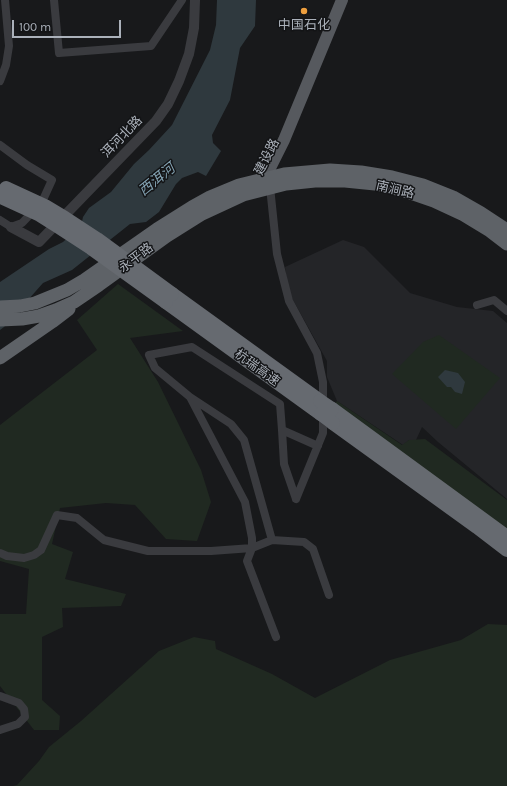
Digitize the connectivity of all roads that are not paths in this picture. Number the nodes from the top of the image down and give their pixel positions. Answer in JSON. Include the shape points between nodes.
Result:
{"nodes":[{"id":1,"x":5,"y":0,"type":"edge"},
{"id":2,"x":54,"y":0,"type":"edge"},
{"id":3,"x":182,"y":0,"type":"edge"},
{"id":4,"x":195,"y":0,"type":"edge"},
{"id":5,"x":342,"y":0,"type":"edge"},
{"id":6,"x":349,"y":0,"type":"edge"},
{"id":7,"x":0,"y":81,"type":"edge"},
{"id":8,"x":0,"y":145,"type":"edge"},
{"id":9,"x":270,"y":179,"type":"junction"},
{"id":10,"x":2,"y":192,"type":"edge"},
{"id":11,"x":0,"y":220,"type":"edge"},
{"id":12,"x":11,"y":227,"type":"junction"},
{"id":13,"x":507,"y":230,"type":"edge"},
{"id":14,"x":507,"y":244,"type":"edge"},
{"id":15,"x":125,"y":252,"type":"junction"},
{"id":16,"x":91,"y":291,"type":"junction"},
{"id":17,"x":70,"y":296,"type":"junction"},
{"id":18,"x":477,"y":305,"type":"dead end"},
{"id":19,"x":0,"y":307,"type":"edge"},
{"id":20,"x":507,"y":311,"type":"edge"},
{"id":21,"x":0,"y":320,"type":"edge"},
{"id":22,"x":0,"y":358,"type":"edge"},
{"id":23,"x":190,"y":397,"type":"junction"},
{"id":24,"x":326,"y":412,"type":"junction"},
{"id":25,"x":282,"y":430,"type":"junction"},
{"id":26,"x":318,"y":446,"type":"junction"},
{"id":27,"x":507,"y":537,"type":"edge"},
{"id":28,"x":272,"y":540,"type":"junction"},
{"id":29,"x":252,"y":548,"type":"junction"},
{"id":30,"x":507,"y":550,"type":"edge"},
{"id":31,"x":0,"y":553,"type":"edge"},
{"id":32,"x":328,"y":595,"type":"dead end"},
{"id":33,"x":276,"y":637,"type":"dead end"},
{"id":34,"x":0,"y":696,"type":"edge"},
{"id":35,"x":0,"y":730,"type":"edge"}],
"edges":[{"from":1,"to":7,"type":"street","via":[[9,46]]},
{"from":2,"to":3,"type":"street","via":[[59,53],[151,46]]},
{"from":4,"to":12,"type":"street","name":"洱河北路","via":[[194,28],[189,54],[168,104],[156,120],[39,242]]},
{"from":5,"to":9,"type":"main road","name":"建设路"},
{"from":6,"to":9,"type":"main road","name":"建设路","via":[[290,145]]},
{"from":8,"to":12,"type":"street","via":[[52,180],[42,202],[22,223]]},
{"from":9,"to":13,"type":"highway","name":"南涧路","via":[[299,172],[330,170],[392,177],[423,185],[453,197]]},
{"from":9,"to":14,"type":"highway","name":"南涧路","via":[[360,182],[390,187],[448,207]]},
{"from":9,"to":15,"type":"highway","name":"永平路","via":[[225,191],[197,204]]},
{"from":9,"to":16,"type":"highway","name":"永平路","via":[[202,214],[161,240]]},
{"from":9,"to":26,"type":"street","via":[[277,254],[289,300],[317,353],[323,382],[323,433]]},
{"from":10,"to":24,"type":"highway","name":"杭瑞高速","bridge":true,"via":[[169,298]]},
{"from":11,"to":12,"type":"street"},
{"from":15,"to":16,"type":"highway"},
{"from":15,"to":17,"type":"highway","name":"永平路","via":[[88,278]]},
{"from":16,"to":17,"type":"highway","name":"永平路"},
{"from":16,"to":22,"type":"highway"},
{"from":17,"to":19,"type":"highway","name":"永平路","via":[[20,306]]},
{"from":17,"to":21,"type":"highway","name":"永平路","via":[[56,310],[39,316]]},
{"from":18,"to":20,"type":"street","via":[[494,300]]},
{"from":23,"to":25,"type":"street","via":[[155,368],[149,355],[192,347],[280,404]]},
{"from":23,"to":28,"type":"street","via":[[231,424],[244,440]]},
{"from":23,"to":29,"type":"street","via":[[245,502]]},
{"from":24,"to":27,"type":"highway","name":"杭瑞高速"},
{"from":24,"to":30,"type":"highway","name":"杭瑞高速"},
{"from":25,"to":26,"type":"street"},
{"from":25,"to":26,"type":"street","via":[[284,464],[296,499]]},
{"from":28,"to":29,"type":"street"},
{"from":28,"to":32,"type":"street","via":[[304,542],[313,549]]},
{"from":29,"to":31,"type":"street","via":[[148,551],[104,540],[77,518],[57,516],[41,550],[24,558]]},
{"from":29,"to":33,"type":"street","via":[[248,561]]},
{"from":34,"to":35,"type":"street","via":[[19,703],[24,709],[25,717],[18,724]]}]}
